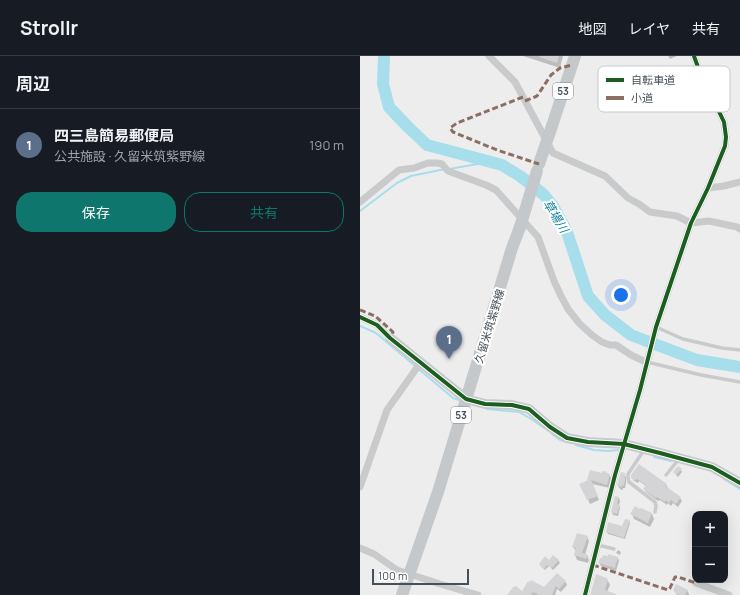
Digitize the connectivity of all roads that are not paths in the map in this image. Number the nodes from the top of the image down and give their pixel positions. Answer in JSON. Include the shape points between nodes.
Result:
{"nodes":[{"id":1,"x":489,"y":56,"type":"edge"},
{"id":2,"x":575,"y":56,"type":"edge"},
{"id":3,"x":694,"y":56,"type":"edge"},
{"id":4,"x":698,"y":66,"type":"edge"},
{"id":5,"x":719,"y":112,"type":"edge"},
{"id":6,"x":740,"y":182,"type":"edge"},
{"id":7,"x":708,"y":188,"type":"junction"},
{"id":8,"x":360,"y":202,"type":"edge"},
{"id":9,"x":691,"y":223,"type":"junction"},
{"id":10,"x":740,"y":229,"type":"edge"},
{"id":11,"x":360,"y":317,"type":"edge"},
{"id":12,"x":656,"y":328,"type":"junction"},
{"id":13,"x":390,"y":338,"type":"joint"},
{"id":14,"x":740,"y":350,"type":"edge"},
{"id":15,"x":647,"y":360,"type":"junction"},
{"id":16,"x":420,"y":362,"type":"junction"},
{"id":17,"x":740,"y":382,"type":"edge"},
{"id":18,"x":466,"y":398,"type":"junction"},
{"id":19,"x":624,"y":444,"type":"junction"},
{"id":20,"x":645,"y":449,"type":"junction"},
{"id":21,"x":680,"y":458,"type":"junction"},
{"id":22,"x":666,"y":475,"type":"dead end"},
{"id":23,"x":740,"y":483,"type":"edge"},
{"id":24,"x":360,"y":487,"type":"edge"},
{"id":25,"x":655,"y":512,"type":"dead end"},
{"id":26,"x":597,"y":545,"type":"junction"},
{"id":27,"x":360,"y":548,"type":"edge"},
{"id":28,"x":614,"y":550,"type":"dead end"},
{"id":29,"x":409,"y":574,"type":"junction"},
{"id":30,"x":696,"y":583,"type":"dead end"},
{"id":31,"x":402,"y":595,"type":"edge"},
{"id":32,"x":478,"y":595,"type":"edge"},
{"id":33,"x":585,"y":595,"type":"edge"},
{"id":34,"x":729,"y":595,"type":"edge"}],
"edges":[{"from":1,"to":9,"type":"street","via":[[515,82],[553,153],[605,176],[628,198],[650,212],[677,216]]},
{"from":2,"to":18,"type":"main road","name":"久留米筑紫野線","number":"53","bridge":true},
{"from":3,"to":4,"type":"street"},
{"from":5,"to":7,"type":"street","via":[[724,122],[725,146]]},
{"from":6,"to":7,"type":"street"},
{"from":7,"to":9,"type":"street"},
{"from":8,"to":15,"type":"street","via":[[399,170],[437,162],[448,171],[496,190],[538,237],[561,296],[579,323],[602,342],[616,345],[631,355]]},
{"from":9,"to":10,"type":"street","via":[[709,221]]},
{"from":9,"to":12,"type":"street"},
{"from":11,"to":13,"type":"street","via":[[377,326]]},
{"from":12,"to":14,"type":"lane","via":[[683,339]]},
{"from":12,"to":15,"type":"street"},
{"from":13,"to":16,"type":"street"},
{"from":15,"to":17,"type":"lane","via":[[701,375]]},
{"from":15,"to":19,"type":"street"},
{"from":16,"to":18,"type":"street"},
{"from":16,"to":24,"type":"street","via":[[387,410]]},
{"from":18,"to":19,"type":"street","via":[[485,404],[512,404],[529,409],[567,438]]},
{"from":18,"to":29,"type":"main road","name":"久留米筑紫野線","number":"53","via":[[438,492]]},
{"from":19,"to":20,"type":"street"},
{"from":19,"to":26,"type":"street"},
{"from":20,"to":21,"type":"street"},
{"from":20,"to":25,"type":"lane","via":[[628,474],[628,478],[629,482],[655,502]]},
{"from":21,"to":22,"type":"lane"},
{"from":21,"to":23,"type":"street","via":[[712,467]]},
{"from":26,"to":28,"type":"lane"},
{"from":26,"to":33,"type":"street"},
{"from":27,"to":29,"type":"street","via":[[397,570]]},
{"from":29,"to":31,"type":"main road","name":"久留米筑紫野線","number":"53"},
{"from":29,"to":32,"type":"street"},
{"from":30,"to":34,"type":"street"}]}
